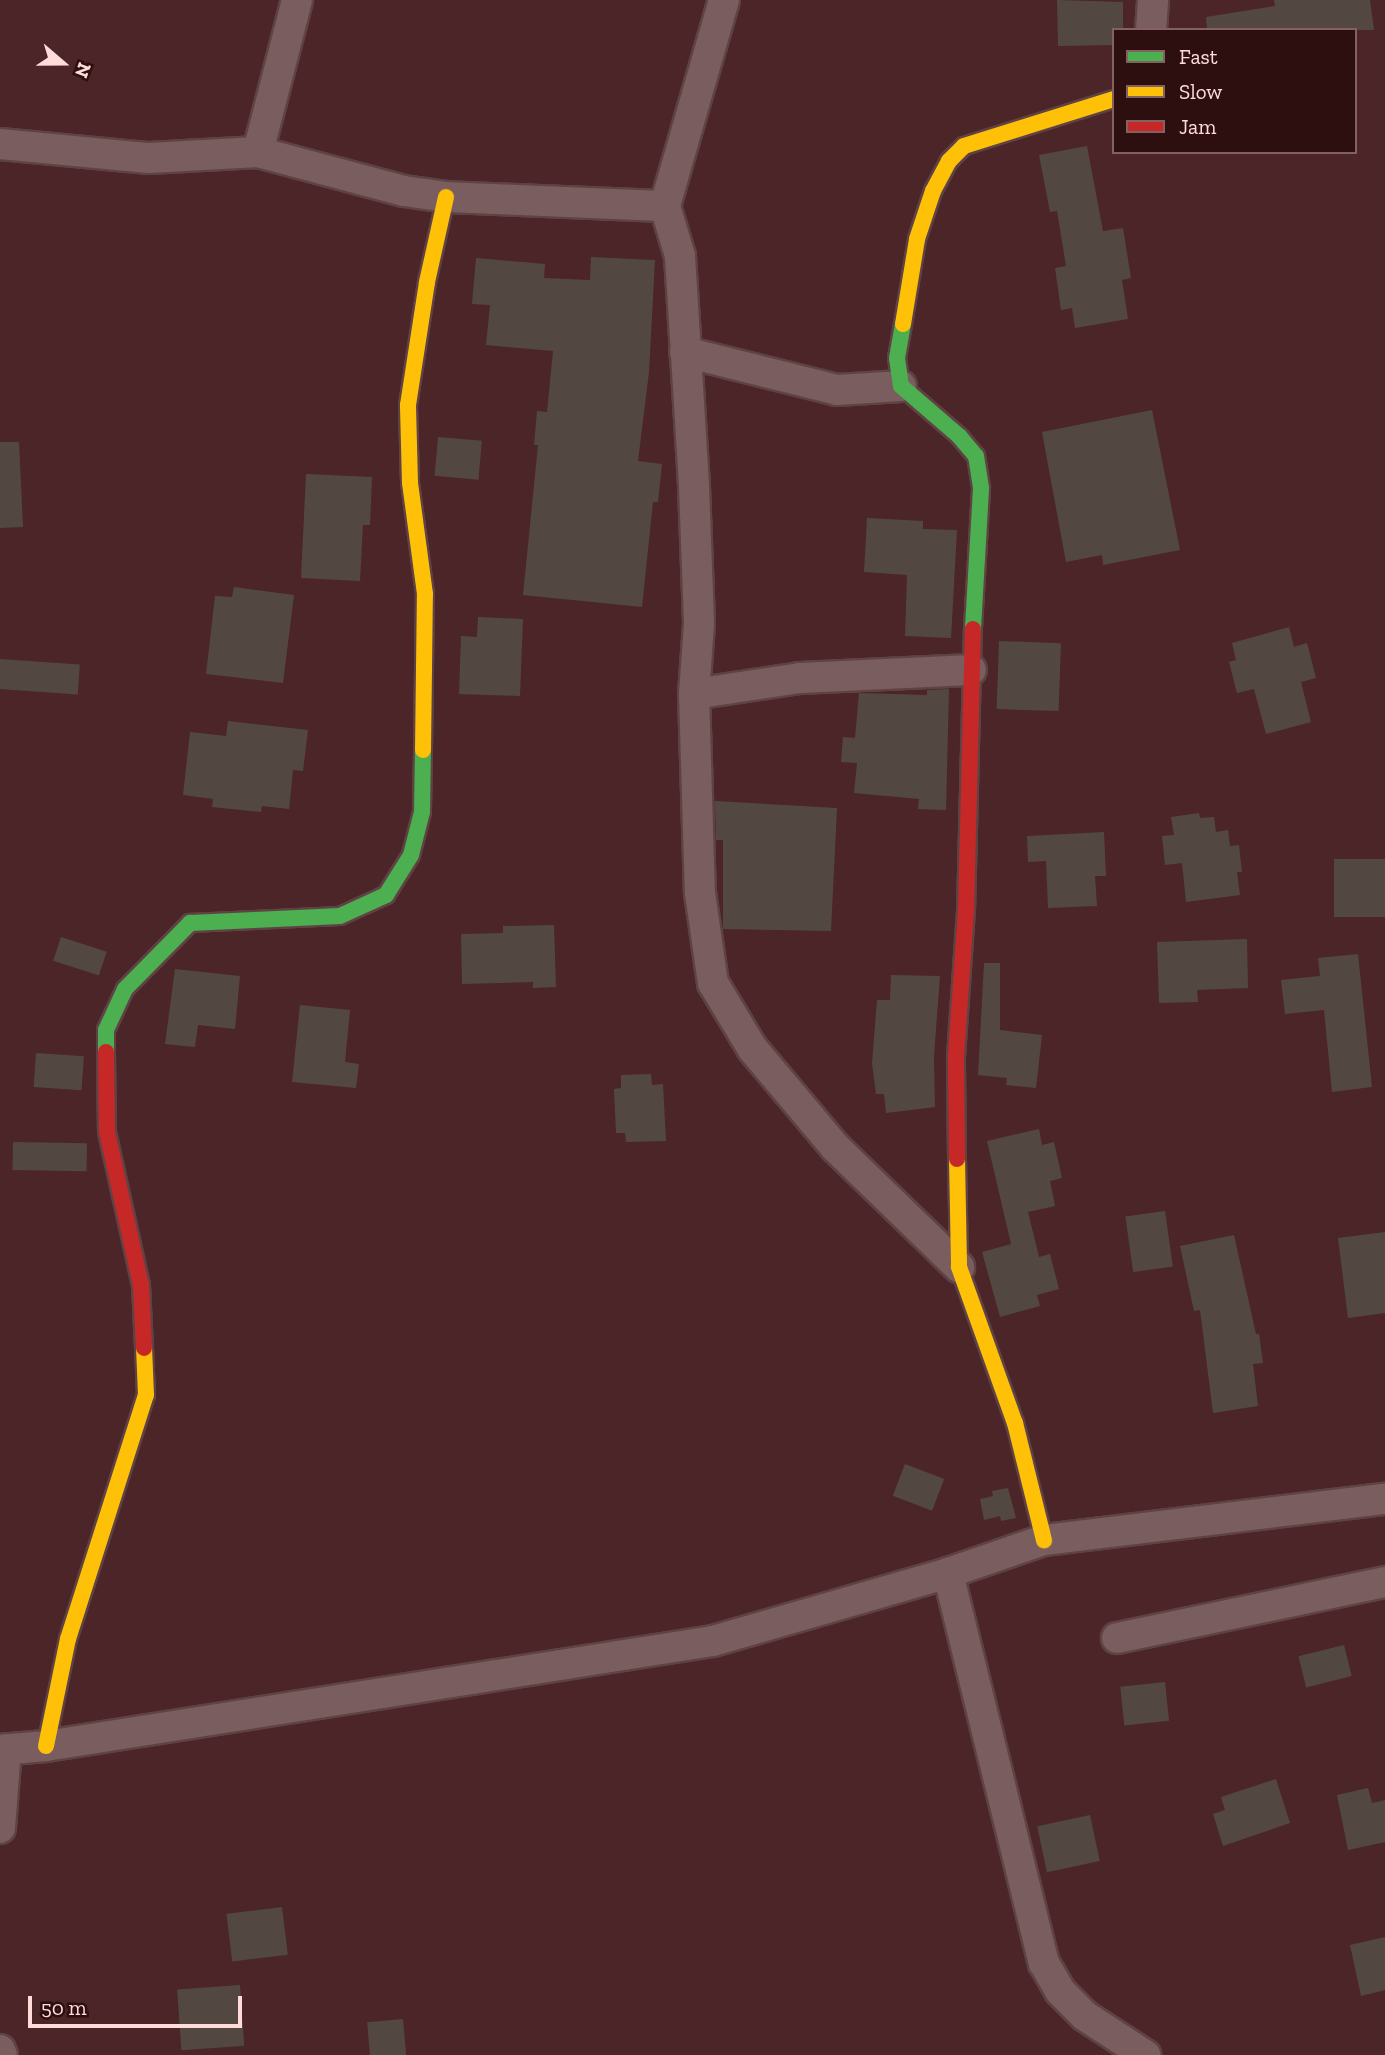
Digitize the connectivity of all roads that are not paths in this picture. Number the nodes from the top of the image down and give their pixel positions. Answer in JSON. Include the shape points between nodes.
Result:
{"nodes":[{"id":1,"x":297,"y":0,"type":"edge"},
{"id":2,"x":724,"y":0,"type":"edge"},
{"id":3,"x":1153,"y":0,"type":"edge"},
{"id":4,"x":1151,"y":28,"type":"edge"},
{"id":5,"x":1112,"y":100,"type":"edge"},
{"id":6,"x":0,"y":144,"type":"edge"},
{"id":7,"x":258,"y":152,"type":"junction"},
{"id":8,"x":446,"y":197,"type":"junction"},
{"id":9,"x":665,"y":206,"type":"junction"},
{"id":10,"x":684,"y":352,"type":"junction"},
{"id":11,"x":901,"y":386,"type":"junction"},
{"id":12,"x":971,"y":670,"type":"junction"},
{"id":13,"x":694,"y":694,"type":"junction"},
{"id":14,"x":959,"y":1267,"type":"junction"},
{"id":15,"x":1385,"y":1499,"type":"edge"},
{"id":16,"x":1044,"y":1539,"type":"junction"},
{"id":17,"x":948,"y":1573,"type":"junction"},
{"id":18,"x":1385,"y":1582,"type":"edge"},
{"id":19,"x":1116,"y":1638,"type":"dead end"},
{"id":20,"x":47,"y":1746,"type":"junction"},
{"id":21,"x":3,"y":1750,"type":"edge"},
{"id":22,"x":0,"y":1828,"type":"edge"},
{"id":23,"x":1146,"y":2055,"type":"edge"}],
"edges":[{"from":1,"to":7,"type":"street"},
{"from":2,"to":9,"type":"street"},
{"from":3,"to":4,"type":"street"},
{"from":5,"to":11,"type":"street","via":[[964,146],[949,160],[917,239],[897,358]]},
{"from":6,"to":7,"type":"street","via":[[149,158]]},
{"from":7,"to":8,"type":"street","via":[[404,191]]},
{"from":8,"to":9,"type":"street"},
{"from":8,"to":20,"type":"street","via":[[408,405],[410,483],[425,594],[426,648],[422,812],[411,855],[386,895],[340,916],[190,923],[125,989],[106,1030],[107,1132],[141,1285],[146,1395],[68,1639]]},
{"from":9,"to":10,"type":"street","via":[[680,256]]},
{"from":10,"to":11,"type":"street","via":[[837,390]]},
{"from":10,"to":13,"type":"street","via":[[698,610]]},
{"from":11,"to":12,"type":"street","via":[[976,456],[981,489]]},
{"from":12,"to":13,"type":"street","via":[[800,678]]},
{"from":12,"to":14,"type":"street","via":[[967,900],[956,1057]]},
{"from":13,"to":14,"type":"street","via":[[700,893],[713,983],[752,1048],[835,1147]]},
{"from":14,"to":16,"type":"street","via":[[1015,1423]]},
{"from":15,"to":16,"type":"street"},
{"from":16,"to":17,"type":"street"},
{"from":17,"to":20,"type":"street","via":[[713,1641]]},
{"from":17,"to":23,"type":"street","via":[[1044,1963],[1060,1991],[1085,2016]]},
{"from":18,"to":19,"type":"street"},
{"from":20,"to":21,"type":"street"},
{"from":21,"to":22,"type":"street"}]}
